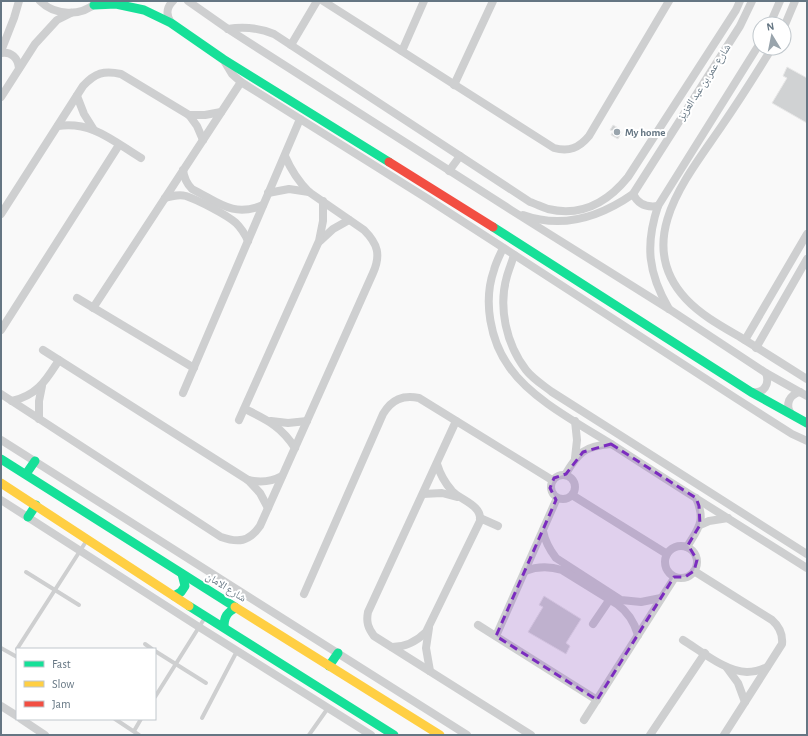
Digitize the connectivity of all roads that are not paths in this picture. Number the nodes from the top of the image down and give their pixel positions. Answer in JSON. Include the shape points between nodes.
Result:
{"nodes":[{"id":1,"x":19,"y":1,"type":"edge"},
{"id":2,"x":40,"y":1,"type":"edge"},
{"id":3,"x":173,"y":1,"type":"edge"},
{"id":4,"x":188,"y":1,"type":"edge"},
{"id":5,"x":317,"y":1,"type":"edge"},
{"id":6,"x":323,"y":1,"type":"edge"},
{"id":7,"x":424,"y":1,"type":"edge"},
{"id":8,"x":493,"y":1,"type":"edge"},
{"id":9,"x":669,"y":1,"type":"edge"},
{"id":10,"x":740,"y":1,"type":"edge"},
{"id":11,"x":752,"y":1,"type":"edge"},
{"id":12,"x":780,"y":1,"type":"edge"},
{"id":13,"x":795,"y":1,"type":"edge"},
{"id":14,"x":96,"y":3,"type":"edge"},
{"id":15,"x":71,"y":13,"type":"junction"},
{"id":16,"x":773,"y":16,"type":"edge"},
{"id":17,"x":789,"y":16,"type":"edge"},
{"id":18,"x":171,"y":23,"type":"junction"},
{"id":19,"x":228,"y":29,"type":"junction"},
{"id":20,"x":291,"y":45,"type":"junction"},
{"id":21,"x":402,"y":51,"type":"junction"},
{"id":22,"x":1,"y":52,"type":"edge"},
{"id":23,"x":752,"y":55,"type":"edge"},
{"id":24,"x":767,"y":56,"type":"edge"},
{"id":25,"x":223,"y":59,"type":"junction"},
{"id":26,"x":19,"y":68,"type":"junction"},
{"id":27,"x":240,"y":82,"type":"junction"},
{"id":28,"x":454,"y":85,"type":"junction"},
{"id":29,"x":77,"y":96,"type":"junction"},
{"id":30,"x":725,"y":97,"type":"junction"},
{"id":31,"x":1,"y":98,"type":"edge"},
{"id":32,"x":737,"y":104,"type":"junction"},
{"id":33,"x":221,"y":112,"type":"junction"},
{"id":34,"x":189,"y":115,"type":"junction"},
{"id":35,"x":300,"y":119,"type":"junction"},
{"id":36,"x":58,"y":126,"type":"junction"},
{"id":37,"x":94,"y":130,"type":"junction"},
{"id":38,"x":203,"y":140,"type":"junction"},
{"id":39,"x":119,"y":145,"type":"junction"},
{"id":40,"x":641,"y":155,"type":"junction"},
{"id":41,"x":285,"y":156,"type":"junction"},
{"id":42,"x":460,"y":156,"type":"junction"},
{"id":43,"x":141,"y":158,"type":"dead end"},
{"id":44,"x":652,"y":163,"type":"junction"},
{"id":45,"x":681,"y":167,"type":"junction"},
{"id":46,"x":183,"y":170,"type":"junction"},
{"id":47,"x":449,"y":171,"type":"junction"},
{"id":48,"x":690,"y":173,"type":"junction"},
{"id":49,"x":433,"y":189,"type":"junction"},
{"id":50,"x":309,"y":192,"type":"junction"},
{"id":51,"x":268,"y":194,"type":"junction"},
{"id":52,"x":632,"y":194,"type":"junction"},
{"id":53,"x":165,"y":198,"type":"junction"},
{"id":54,"x":428,"y":199,"type":"junction"},
{"id":55,"x":323,"y":201,"type":"junction"},
{"id":56,"x":263,"y":205,"type":"junction"},
{"id":57,"x":658,"y":206,"type":"junction"},
{"id":58,"x":511,"y":210,"type":"junction"},
{"id":59,"x":1,"y":214,"type":"edge"},
{"id":60,"x":349,"y":220,"type":"junction"},
{"id":61,"x":807,"y":234,"type":"edge"},
{"id":62,"x":248,"y":241,"type":"junction"},
{"id":63,"x":319,"y":241,"type":"junction"},
{"id":64,"x":503,"y":248,"type":"junction"},
{"id":65,"x":514,"y":255,"type":"junction"},
{"id":66,"x":807,"y":259,"type":"edge"},
{"id":67,"x":580,"y":283,"type":"junction"},
{"id":68,"x":573,"y":293,"type":"junction"},
{"id":69,"x":77,"y":298,"type":"dead end"},
{"id":70,"x":94,"y":308,"type":"junction"},
{"id":71,"x":669,"y":309,"type":"junction"},
{"id":72,"x":1,"y":330,"type":"edge"},
{"id":73,"x":745,"y":340,"type":"junction"},
{"id":74,"x":756,"y":348,"type":"junction"},
{"id":75,"x":43,"y":350,"type":"dead end"},
{"id":76,"x":59,"y":360,"type":"junction"},
{"id":77,"x":194,"y":368,"type":"junction"},
{"id":78,"x":766,"y":373,"type":"junction"},
{"id":79,"x":807,"y":379,"type":"edge"},
{"id":80,"x":43,"y":385,"type":"junction"},
{"id":81,"x":751,"y":392,"type":"junction"},
{"id":82,"x":183,"y":393,"type":"dead end"},
{"id":83,"x":1,"y":394,"type":"edge"},
{"id":84,"x":803,"y":394,"type":"edge"},
{"id":85,"x":12,"y":401,"type":"junction"},
{"id":86,"x":244,"y":409,"type":"junction"},
{"id":87,"x":791,"y":414,"type":"junction"},
{"id":88,"x":39,"y":418,"type":"junction"},
{"id":89,"x":239,"y":420,"type":"dead end"},
{"id":90,"x":270,"y":421,"type":"junction"},
{"id":91,"x":456,"y":421,"type":"junction"},
{"id":92,"x":575,"y":421,"type":"junction"},
{"id":93,"x":306,"y":422,"type":"junction"},
{"id":94,"x":807,"y":424,"type":"edge"},
{"id":95,"x":1,"y":440,"type":"edge"},
{"id":96,"x":807,"y":441,"type":"edge"},
{"id":97,"x":611,"y":444,"type":"junction"},
{"id":98,"x":295,"y":448,"type":"junction"},
{"id":99,"x":575,"y":458,"type":"junction"},
{"id":100,"x":1,"y":459,"type":"edge"},
{"id":101,"x":35,"y":461,"type":"junction"},
{"id":102,"x":436,"y":464,"type":"junction"},
{"id":103,"x":26,"y":474,"type":"junction"},
{"id":104,"x":566,"y":475,"type":"junction"},
{"id":105,"x":282,"y":476,"type":"junction"},
{"id":106,"x":248,"y":480,"type":"junction"},
{"id":107,"x":552,"y":480,"type":"junction"},
{"id":108,"x":1,"y":483,"type":"edge"},
{"id":109,"x":423,"y":494,"type":"junction"},
{"id":110,"x":572,"y":495,"type":"junction"},
{"id":111,"x":460,"y":498,"type":"junction"},
{"id":112,"x":557,"y":498,"type":"junction"},
{"id":113,"x":696,"y":498,"type":"junction"},
{"id":114,"x":1,"y":500,"type":"edge"},
{"id":115,"x":36,"y":505,"type":"junction"},
{"id":116,"x":268,"y":508,"type":"junction"},
{"id":117,"x":28,"y":517,"type":"junction"},
{"id":118,"x":480,"y":518,"type":"junction"},
{"id":119,"x":728,"y":518,"type":"junction"},
{"id":120,"x":700,"y":525,"type":"junction"},
{"id":121,"x":498,"y":526,"type":"dead end"},
{"id":122,"x":543,"y":531,"type":"junction"},
{"id":123,"x":87,"y":539,"type":"junction"},
{"id":124,"x":687,"y":547,"type":"junction"},
{"id":125,"x":80,"y":550,"type":"junction"},
{"id":126,"x":667,"y":554,"type":"junction"},
{"id":127,"x":807,"y":554,"type":"edge"},
{"id":128,"x":807,"y":568,"type":"edge"},
{"id":129,"x":525,"y":571,"type":"junction"},
{"id":130,"x":694,"y":571,"type":"junction"},
{"id":131,"x":26,"y":572,"type":"dead end"},
{"id":132,"x":182,"y":574,"type":"junction"},
{"id":133,"x":675,"y":577,"type":"junction"},
{"id":134,"x":55,"y":590,"type":"junction"},
{"id":135,"x":304,"y":594,"type":"dead end"},
{"id":136,"x":174,"y":596,"type":"junction"},
{"id":137,"x":661,"y":598,"type":"junction"},
{"id":138,"x":610,"y":599,"type":"junction"},
{"id":139,"x":79,"y":605,"type":"dead end"},
{"id":140,"x":236,"y":608,"type":"junction"},
{"id":141,"x":206,"y":616,"type":"junction"},
{"id":142,"x":593,"y":624,"type":"dead end"},
{"id":143,"x":430,"y":625,"type":"junction"},
{"id":144,"x":478,"y":625,"type":"dead end"},
{"id":145,"x":199,"y":627,"type":"junction"},
{"id":146,"x":224,"y":627,"type":"junction"},
{"id":147,"x":638,"y":635,"type":"junction"},
{"id":148,"x":496,"y":636,"type":"junction"},
{"id":149,"x":683,"y":640,"type":"dead end"},
{"id":150,"x":144,"y":644,"type":"dead end"},
{"id":151,"x":391,"y":646,"type":"junction"},
{"id":152,"x":1,"y":648,"type":"edge"},
{"id":153,"x":18,"y":648,"type":"edge"},
{"id":154,"x":150,"y":648,"type":"edge"},
{"id":155,"x":237,"y":651,"type":"junction"},
{"id":156,"x":156,"y":652,"type":"edge"},
{"id":157,"x":338,"y":653,"type":"junction"},
{"id":158,"x":704,"y":653,"type":"junction"},
{"id":159,"x":15,"y":656,"type":"edge"},
{"id":160,"x":176,"y":664,"type":"junction"},
{"id":161,"x":329,"y":666,"type":"junction"},
{"id":162,"x":725,"y":666,"type":"junction"},
{"id":163,"x":768,"y":667,"type":"junction"},
{"id":164,"x":430,"y":671,"type":"junction"},
{"id":165,"x":206,"y":683,"type":"dead end"},
{"id":166,"x":156,"y":695,"type":"edge"},
{"id":167,"x":597,"y":700,"type":"junction"},
{"id":168,"x":745,"y":702,"type":"junction"},
{"id":169,"x":1,"y":706,"type":"edge"},
{"id":170,"x":328,"y":708,"type":"junction"},
{"id":171,"x":16,"y":715,"type":"edge"},
{"id":172,"x":202,"y":718,"type":"dead end"},
{"id":173,"x":22,"y":720,"type":"edge"},
{"id":174,"x":116,"y":720,"type":"edge"},
{"id":175,"x":140,"y":720,"type":"edge"},
{"id":176,"x":584,"y":720,"type":"dead end"},
{"id":177,"x":134,"y":732,"type":"junction"},
{"id":178,"x":45,"y":735,"type":"edge"},
{"id":179,"x":139,"y":735,"type":"edge"},
{"id":180,"x":309,"y":735,"type":"edge"},
{"id":181,"x":372,"y":735,"type":"edge"},
{"id":182,"x":394,"y":735,"type":"edge"},
{"id":183,"x":440,"y":735,"type":"edge"},
{"id":184,"x":467,"y":735,"type":"edge"},
{"id":185,"x":531,"y":735,"type":"edge"},
{"id":186,"x":650,"y":735,"type":"edge"},
{"id":187,"x":724,"y":735,"type":"edge"}],
"edges":[{"from":1,"to":22,"type":"street"},
{"from":2,"to":15,"type":"street","via":[[57,11]]},
{"from":3,"to":18,"type":"street","via":[[167,11]]},
{"from":4,"to":19,"type":"street"},
{"from":5,"to":20,"type":"street"},
{"from":6,"to":21,"type":"street"},
{"from":7,"to":21,"type":"street"},
{"from":8,"to":28,"type":"street"},
{"from":9,"to":28,"type":"street","via":[[589,136],[575,148],[554,148]]},
{"from":10,"to":40,"type":"street"},
{"from":11,"to":44,"type":"street","name":"شارع عمر بن عبد العزيز","via":[[740,26]]},
{"from":12,"to":16,"type":"street"},
{"from":13,"to":17,"type":"street"},
{"from":14,"to":15,"type":"street","via":[[83,11]]},
{"from":14,"to":18,"type":"street","via":[[144,10]]},
{"from":15,"to":26,"type":"street","via":[[47,29]]},
{"from":18,"to":25,"type":"street"},
{"from":19,"to":20,"type":"street","via":[[258,29],[274,34]]},
{"from":19,"to":47,"type":"street"},
{"from":20,"to":42,"type":"street"},
{"from":21,"to":28,"type":"street"},
{"from":22,"to":26,"type":"street","via":[[13,55]]},
{"from":23,"to":30,"type":"street"},
{"from":24,"to":32,"type":"street"},
{"from":25,"to":27,"type":"street"},
{"from":25,"to":49,"type":"street"},
{"from":26,"to":31,"type":"street"},
{"from":27,"to":33,"type":"street"},
{"from":27,"to":35,"type":"street"},
{"from":29,"to":34,"type":"street","via":[[90,79],[111,72],[121,74]]},
{"from":29,"to":36,"type":"street"},
{"from":29,"to":37,"type":"street"},
{"from":30,"to":32,"type":"street"},
{"from":30,"to":45,"type":"street"},
{"from":32,"to":48,"type":"street"},
{"from":33,"to":34,"type":"street"},
{"from":33,"to":38,"type":"street"},
{"from":34,"to":38,"type":"street"},
{"from":35,"to":41,"type":"street"},
{"from":35,"to":54,"type":"street"},
{"from":36,"to":37,"type":"street","via":[[76,125]]},
{"from":36,"to":59,"type":"street"},
{"from":37,"to":39,"type":"street"},
{"from":38,"to":46,"type":"street"},
{"from":39,"to":43,"type":"street"},
{"from":39,"to":72,"type":"street"},
{"from":40,"to":42,"type":"street","via":[[617,191],[602,202],[584,209],[566,211],[547,209],[530,202]]},
{"from":40,"to":44,"type":"street"},
{"from":41,"to":50,"type":"street","via":[[295,176]]},
{"from":41,"to":51,"type":"street"},
{"from":42,"to":47,"type":"street"},
{"from":44,"to":52,"type":"street","name":"شارع عمر بن عبد العزيز"},
{"from":45,"to":48,"type":"street"},
{"from":45,"to":57,"type":"street"},
{"from":46,"to":53,"type":"street"},
{"from":46,"to":56,"type":"street","via":[[187,184],[192,189],[231,209],[242,211]]},
{"from":47,"to":58,"type":"street"},
{"from":48,"to":73,"type":"street","via":[[667,218],[663,243],[667,268],[672,280],[687,300]]},
{"from":49,"to":54,"type":"street"},
{"from":49,"to":67,"type":"street"},
{"from":50,"to":51,"type":"street","via":[[289,189]]},
{"from":50,"to":55,"type":"street"},
{"from":51,"to":56,"type":"street"},
{"from":52,"to":57,"type":"street","via":[[645,206]]},
{"from":52,"to":58,"type":"street","name":"شارع عمر بن عبد العزيز","via":[[601,212],[571,220],[528,217]]},
{"from":53,"to":62,"type":"street","via":[[186,196],[212,209],[235,222]]},
{"from":53,"to":70,"type":"street"},
{"from":54,"to":64,"type":"street"},
{"from":55,"to":60,"type":"street"},
{"from":55,"to":63,"type":"street"},
{"from":56,"to":62,"type":"street"},
{"from":57,"to":71,"type":"street","via":[[652,223],[650,259],[658,288]]},
{"from":58,"to":71,"type":"street"},
{"from":60,"to":63,"type":"street"},
{"from":60,"to":93,"type":"street","via":[[371,237],[377,250],[377,264]]},
{"from":61,"to":73,"type":"street"},
{"from":62,"to":77,"type":"street"},
{"from":63,"to":86,"type":"street"},
{"from":64,"to":65,"type":"street"},
{"from":64,"to":92,"type":"street","via":[[493,271],[489,296],[490,321],[497,345],[509,368],[526,387]]},
{"from":65,"to":68,"type":"street"},
{"from":65,"to":127,"type":"street","via":[[506,276],[504,320],[510,342],[534,378],[552,392]]},
{"from":66,"to":74,"type":"street"},
{"from":67,"to":68,"type":"street"},
{"from":67,"to":81,"type":"street"},
{"from":68,"to":96,"type":"street","via":[[792,434]]},
{"from":69,"to":70,"type":"street"},
{"from":70,"to":77,"type":"street"},
{"from":71,"to":78,"type":"street"},
{"from":73,"to":74,"type":"street"},
{"from":74,"to":79,"type":"street"},
{"from":75,"to":76,"type":"street"},
{"from":76,"to":80,"type":"street"},
{"from":76,"to":106,"type":"street"},
{"from":77,"to":82,"type":"street"},
{"from":78,"to":81,"type":"street","via":[[766,388],[756,393]]},
{"from":78,"to":84,"type":"street"},
{"from":80,"to":85,"type":"street","via":[[28,395]]},
{"from":80,"to":88,"type":"street"},
{"from":81,"to":87,"type":"street"},
{"from":83,"to":85,"type":"street"},
{"from":84,"to":87,"type":"street","via":[[791,396],[788,410]]},
{"from":85,"to":88,"type":"street"},
{"from":86,"to":89,"type":"street"},
{"from":86,"to":90,"type":"street"},
{"from":87,"to":94,"type":"street"},
{"from":88,"to":116,"type":"street","via":[[221,537],[232,541],[249,538],[260,526]]},
{"from":90,"to":93,"type":"street","via":[[288,424]]},
{"from":90,"to":98,"type":"street","via":[[284,433]]},
{"from":91,"to":102,"type":"street"},
{"from":91,"to":107,"type":"street"},
{"from":91,"to":135,"type":"street","via":[[415,397],[402,397],[388,406]]},
{"from":92,"to":97,"type":"street"},
{"from":92,"to":99,"type":"street"},
{"from":93,"to":98,"type":"street"},
{"from":95,"to":101,"type":"street"},
{"from":97,"to":99,"type":"street","via":[[591,447]]},
{"from":97,"to":113,"type":"street"},
{"from":98,"to":105,"type":"street"},
{"from":99,"to":104,"type":"street"},
{"from":100,"to":103,"type":"street","name":"شارع الامان"},
{"from":101,"to":103,"type":"street"},
{"from":101,"to":157,"type":"street"},
{"from":102,"to":109,"type":"street"},
{"from":102,"to":111,"type":"street","via":[[446,483]]},
{"from":103,"to":132,"type":"street","name":"شارع الامان"},
{"from":104,"to":107,"type":"street","via":[[557,476]]},
{"from":104,"to":110,"type":"street","via":[[574,481]]},
{"from":105,"to":106,"type":"street","via":[[265,482]]},
{"from":105,"to":116,"type":"street"},
{"from":106,"to":116,"type":"street","via":[[260,493]]},
{"from":107,"to":112,"type":"street","via":[[551,492]]},
{"from":108,"to":115,"type":"street"},
{"from":109,"to":111,"type":"street","via":[[442,493]]},
{"from":109,"to":151,"type":"street","via":[[367,618],[368,627],[374,636]]},
{"from":110,"to":112,"type":"street"},
{"from":110,"to":126,"type":"street"},
{"from":111,"to":118,"type":"street","via":[[476,508]]},
{"from":112,"to":122,"type":"street"},
{"from":113,"to":119,"type":"street"},
{"from":113,"to":120,"type":"street","via":[[701,515]]},
{"from":114,"to":117,"type":"street"},
{"from":115,"to":117,"type":"street"},
{"from":115,"to":123,"type":"street"},
{"from":117,"to":125,"type":"street"},
{"from":118,"to":121,"type":"street"},
{"from":118,"to":143,"type":"street"},
{"from":119,"to":120,"type":"street"},
{"from":119,"to":128,"type":"street"},
{"from":120,"to":124,"type":"street"},
{"from":122,"to":129,"type":"street"},
{"from":122,"to":137,"type":"street","via":[[545,540],[556,558],[621,600],[641,602]]},
{"from":123,"to":125,"type":"lane"},
{"from":123,"to":136,"type":"street"},
{"from":124,"to":126,"type":"street","via":[[675,547]]},
{"from":124,"to":130,"type":"street","via":[[695,555]]},
{"from":125,"to":134,"type":"lane"},
{"from":125,"to":145,"type":"street"},
{"from":126,"to":133,"type":"street","via":[[666,569]]},
{"from":129,"to":138,"type":"street","via":[[538,567],[553,567]]},
{"from":129,"to":148,"type":"street"},
{"from":130,"to":133,"type":"street","via":[[685,577]]},
{"from":130,"to":163,"type":"street","via":[[777,625],[781,631],[782,644]]},
{"from":131,"to":134,"type":"lane"},
{"from":132,"to":136,"type":"street","via":[[185,586]]},
{"from":132,"to":140,"type":"street","name":"شارع الامان"},
{"from":133,"to":137,"type":"street"},
{"from":134,"to":139,"type":"lane"},
{"from":134,"to":153,"type":"lane"},
{"from":136,"to":141,"type":"street"},
{"from":137,"to":147,"type":"street"},
{"from":138,"to":142,"type":"street"},
{"from":138,"to":147,"type":"street","via":[[631,617]]},
{"from":140,"to":146,"type":"street","via":[[227,613]]},
{"from":140,"to":161,"type":"street","name":"شارع الامان"},
{"from":141,"to":145,"type":"lane"},
{"from":141,"to":146,"type":"street"},
{"from":143,"to":151,"type":"street","via":[[414,642]]},
{"from":143,"to":164,"type":"street","via":[[426,648]]},
{"from":144,"to":148,"type":"street"},
{"from":145,"to":155,"type":"street"},
{"from":145,"to":160,"type":"lane"},
{"from":146,"to":182,"type":"street"},
{"from":147,"to":167,"type":"street"},
{"from":148,"to":167,"type":"street"},
{"from":149,"to":158,"type":"street"},
{"from":150,"to":154,"type":"lane"},
{"from":151,"to":164,"type":"street"},
{"from":152,"to":159,"type":"lane"},
{"from":155,"to":170,"type":"street"},
{"from":155,"to":172,"type":"lane"},
{"from":156,"to":160,"type":"lane"},
{"from":157,"to":161,"type":"street"},
{"from":157,"to":184,"type":"street"},
{"from":158,"to":162,"type":"street"},
{"from":158,"to":186,"type":"street"},
{"from":160,"to":165,"type":"lane"},
{"from":160,"to":166,"type":"lane"},
{"from":161,"to":183,"type":"street","name":"شارع الامان"},
{"from":162,"to":163,"type":"street","via":[[735,671],[746,672]]},
{"from":162,"to":168,"type":"street","via":[[738,683]]},
{"from":163,"to":168,"type":"street"},
{"from":164,"to":185,"type":"street"},
{"from":167,"to":176,"type":"street"},
{"from":168,"to":187,"type":"street"},
{"from":169,"to":171,"type":"street"},
{"from":170,"to":180,"type":"lane"},
{"from":170,"to":181,"type":"street"},
{"from":173,"to":178,"type":"street"},
{"from":174,"to":177,"type":"lane"},
{"from":175,"to":177,"type":"lane"},
{"from":177,"to":179,"type":"lane"}]}
